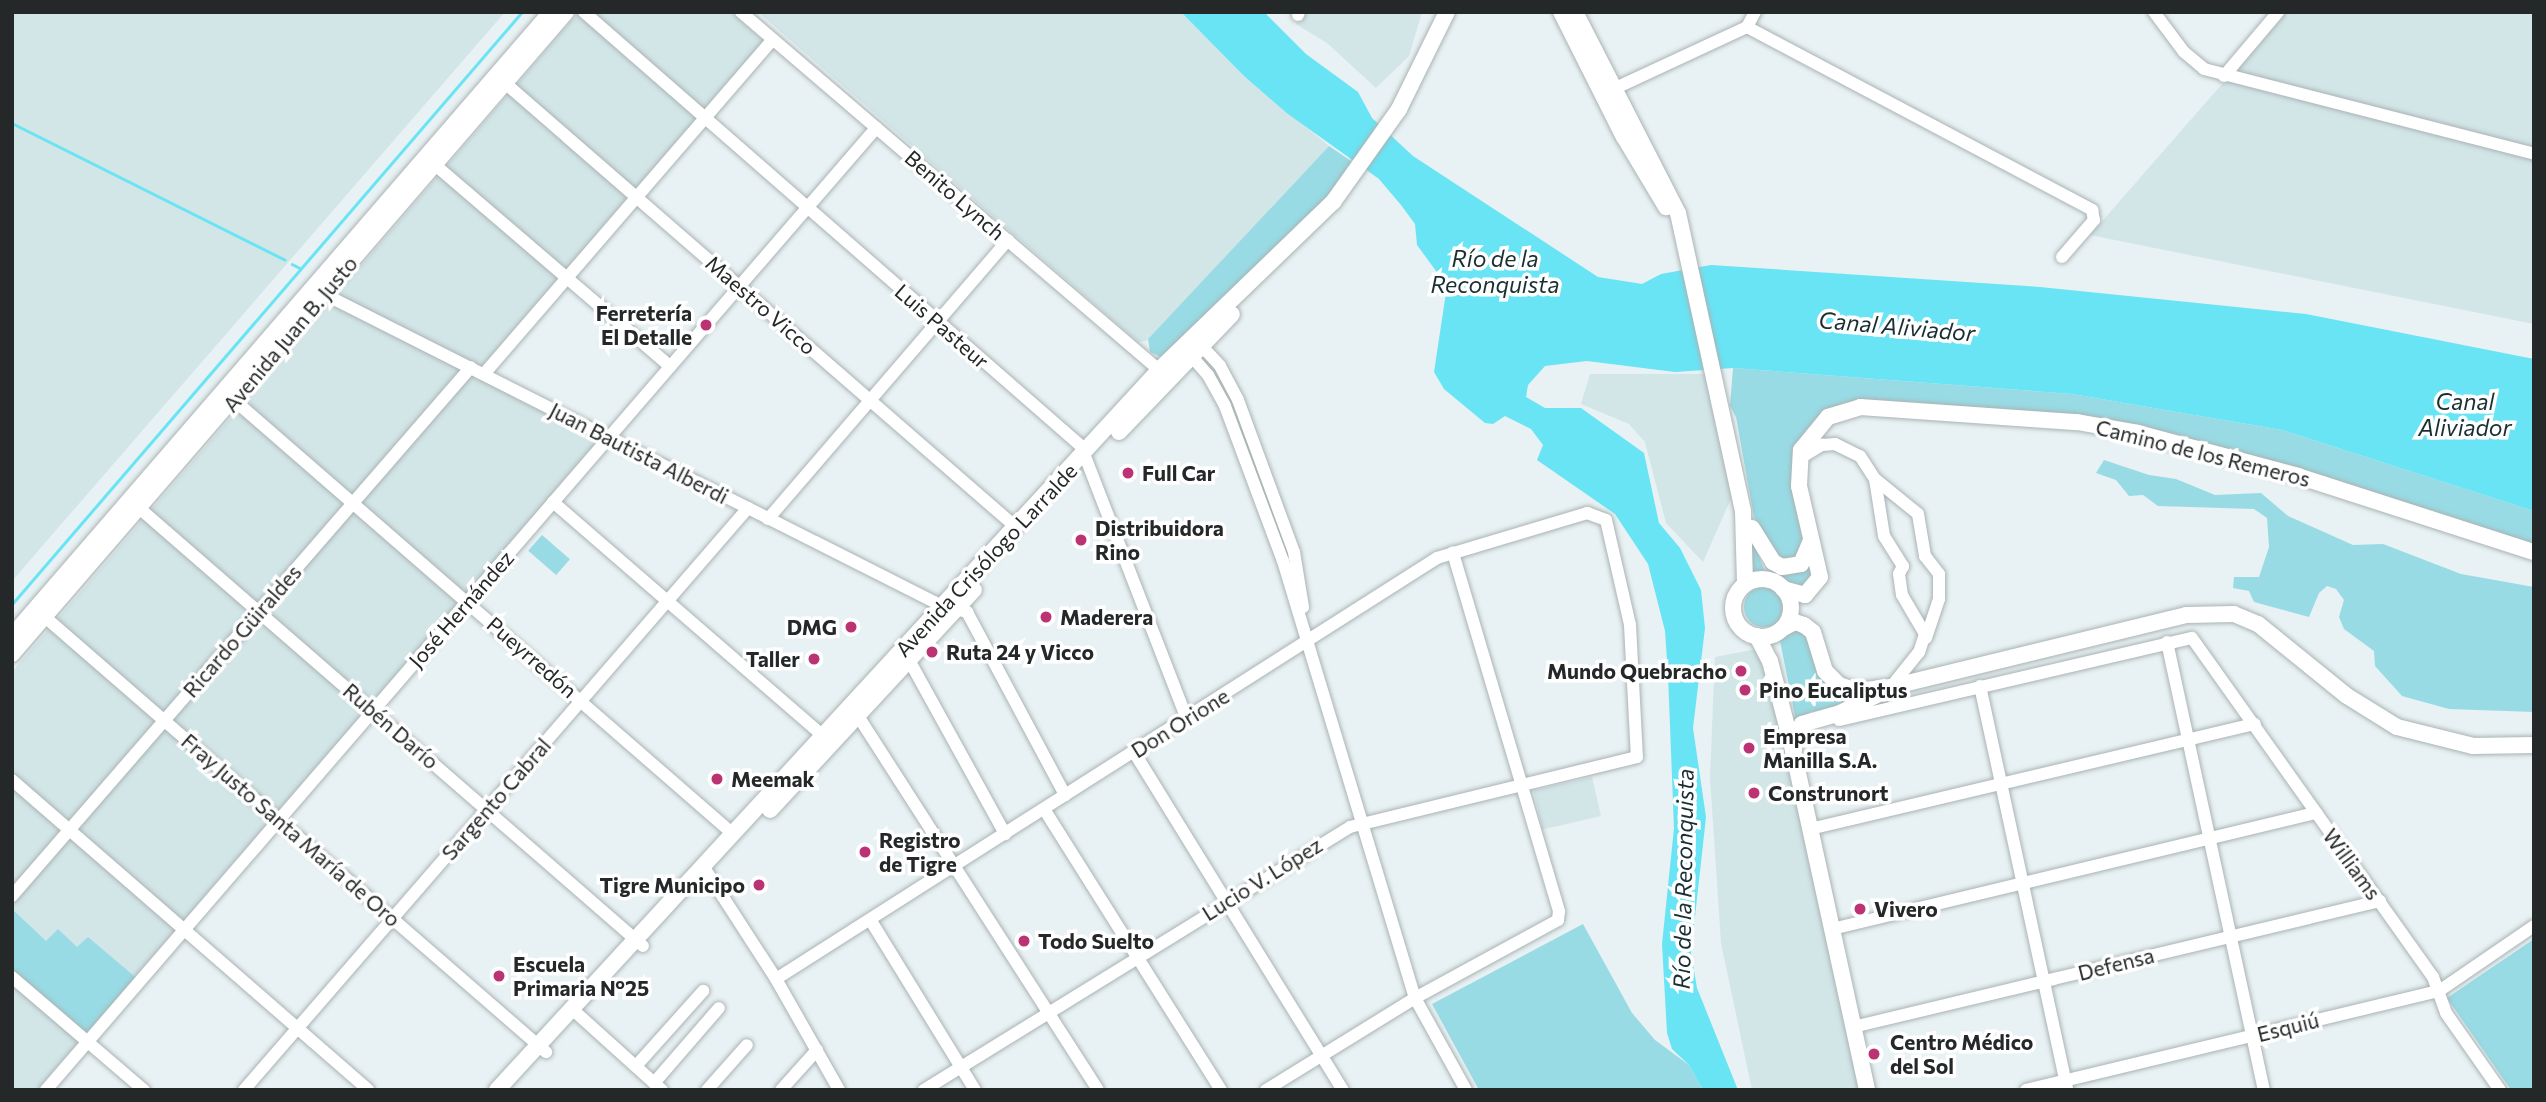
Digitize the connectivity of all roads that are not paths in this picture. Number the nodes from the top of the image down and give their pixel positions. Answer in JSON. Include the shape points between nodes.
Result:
{"nodes":[{"id":1,"x":551,"y":12,"type":"edge"},
{"id":2,"x":566,"y":12,"type":"edge"},
{"id":3,"x":584,"y":12,"type":"edge"},
{"id":4,"x":741,"y":12,"type":"edge"},
{"id":5,"x":1447,"y":12,"type":"edge"},
{"id":6,"x":1457,"y":12,"type":"edge"},
{"id":7,"x":1561,"y":12,"type":"edge"},
{"id":8,"x":1575,"y":12,"type":"edge"},
{"id":9,"x":1755,"y":12,"type":"edge"},
{"id":10,"x":2154,"y":12,"type":"edge"},
{"id":11,"x":2278,"y":12,"type":"edge"},
{"id":12,"x":1747,"y":27,"type":"junction"},
{"id":13,"x":773,"y":40,"type":"junction"},
{"id":14,"x":2224,"y":76,"type":"junction"},
{"id":15,"x":1419,"y":77,"type":"junction"},
{"id":16,"x":505,"y":83,"type":"junction"},
{"id":17,"x":1608,"y":92,"type":"junction"},
{"id":18,"x":705,"y":118,"type":"junction"},
{"id":19,"x":876,"y":128,"type":"junction"},
{"id":20,"x":2534,"y":154,"type":"edge"},
{"id":21,"x":434,"y":164,"type":"junction"},
{"id":22,"x":637,"y":197,"type":"junction"},
{"id":23,"x":807,"y":208,"type":"junction"},
{"id":24,"x":1008,"y":240,"type":"junction"},
{"id":25,"x":2062,"y":257,"type":"dead end"},
{"id":26,"x":568,"y":278,"type":"junction"},
{"id":27,"x":739,"y":286,"type":"junction"},
{"id":28,"x":318,"y":291,"type":"junction"},
{"id":29,"x":937,"y":322,"type":"junction"},
{"id":30,"x":1191,"y":346,"type":"junction"},
{"id":31,"x":670,"y":366,"type":"junction"},
{"id":32,"x":471,"y":367,"type":"junction"},
{"id":33,"x":484,"y":373,"type":"junction"},
{"id":34,"x":1164,"y":374,"type":"junction"},
{"id":35,"x":234,"y":400,"type":"junction"},
{"id":36,"x":871,"y":400,"type":"junction"},
{"id":37,"x":609,"y":437,"type":"junction"},
{"id":38,"x":1800,"y":458,"type":"junction"},
{"id":39,"x":1086,"y":460,"type":"junction"},
{"id":40,"x":1875,"y":479,"type":"junction"},
{"id":41,"x":553,"y":502,"type":"junction"},
{"id":42,"x":353,"y":503,"type":"junction"},
{"id":43,"x":138,"y":507,"type":"junction"},
{"id":44,"x":748,"y":508,"type":"junction"},
{"id":45,"x":1743,"y":511,"type":"junction"},
{"id":46,"x":768,"y":519,"type":"junction"},
{"id":47,"x":1017,"y":527,"type":"junction"},
{"id":48,"x":1752,"y":528,"type":"junction"},
{"id":49,"x":1811,"y":538,"type":"junction"},
{"id":50,"x":1452,"y":552,"type":"junction"},
{"id":51,"x":2534,"y":552,"type":"edge"},
{"id":52,"x":1925,"y":556,"type":"junction"},
{"id":53,"x":1903,"y":566,"type":"junction"},
{"id":54,"x":1745,"y":584,"type":"junction"},
{"id":55,"x":1779,"y":585,"type":"junction"},
{"id":56,"x":467,"y":601,"type":"junction"},
{"id":57,"x":667,"y":602,"type":"junction"},
{"id":58,"x":956,"y":609,"type":"junction"},
{"id":59,"x":259,"y":612,"type":"junction"},
{"id":60,"x":40,"y":613,"type":"junction"},
{"id":61,"x":1780,"y":630,"type":"junction"},
{"id":62,"x":12,"y":636,"type":"edge"},
{"id":63,"x":1757,"y":636,"type":"junction"},
{"id":64,"x":1925,"y":640,"type":"junction"},
{"id":65,"x":1308,"y":642,"type":"junction"},
{"id":66,"x":2167,"y":642,"type":"junction"},
{"id":67,"x":12,"y":654,"type":"edge"},
{"id":68,"x":909,"y":660,"type":"junction"},
{"id":69,"x":1979,"y":686,"type":"junction"},
{"id":70,"x":1891,"y":687,"type":"junction"},
{"id":71,"x":1780,"y":696,"type":"junction"},
{"id":72,"x":582,"y":700,"type":"junction"},
{"id":73,"x":373,"y":710,"type":"junction"},
{"id":74,"x":858,"y":716,"type":"junction"},
{"id":75,"x":1187,"y":719,"type":"junction"},
{"id":76,"x":164,"y":720,"type":"junction"},
{"id":77,"x":1839,"y":720,"type":"dead end"},
{"id":78,"x":2255,"y":724,"type":"junction"},
{"id":79,"x":827,"y":740,"type":"junction"},
{"id":80,"x":2188,"y":740,"type":"junction"},
{"id":81,"x":2534,"y":745,"type":"edge"},
{"id":82,"x":1793,"y":750,"type":"junction"},
{"id":83,"x":1134,"y":752,"type":"junction"},
{"id":84,"x":1637,"y":757,"type":"joint"},
{"id":85,"x":12,"y":780,"type":"edge"},
{"id":86,"x":1521,"y":784,"type":"junction"},
{"id":87,"x":2000,"y":784,"type":"junction"},
{"id":88,"x":1065,"y":796,"type":"junction"},
{"id":89,"x":487,"y":809,"type":"junction"},
{"id":90,"x":1044,"y":809,"type":"junction"},
{"id":91,"x":2316,"y":813,"type":"junction"},
{"id":92,"x":279,"y":820,"type":"junction"},
{"id":93,"x":1362,"y":822,"type":"junction"},
{"id":94,"x":1810,"y":829,"type":"junction"},
{"id":95,"x":69,"y":830,"type":"junction"},
{"id":96,"x":733,"y":834,"type":"junction"},
{"id":97,"x":1005,"y":834,"type":"junction"},
{"id":98,"x":2209,"y":839,"type":"junction"},
{"id":99,"x":954,"y":867,"type":"junction"},
{"id":100,"x":707,"y":869,"type":"junction"},
{"id":101,"x":2022,"y":883,"type":"junction"},
{"id":102,"x":12,"y":896,"type":"edge"},
{"id":103,"x":2379,"y":901,"type":"junction"},
{"id":104,"x":1226,"y":902,"type":"junction"},
{"id":105,"x":393,"y":919,"type":"junction"},
{"id":106,"x":871,"y":922,"type":"junction"},
{"id":107,"x":2534,"y":926,"type":"edge"},
{"id":108,"x":184,"y":929,"type":"junction"},
{"id":109,"x":1832,"y":929,"type":"junction"},
{"id":110,"x":2231,"y":936,"type":"junction"},
{"id":111,"x":639,"y":942,"type":"junction"},
{"id":112,"x":1136,"y":958,"type":"junction"},
{"id":113,"x":12,"y":976,"type":"edge"},
{"id":114,"x":776,"y":979,"type":"junction"},
{"id":115,"x":2043,"y":982,"type":"junction"},
{"id":116,"x":2439,"y":990,"type":"junction"},
{"id":117,"x":703,"y":991,"type":"dead end"},
{"id":118,"x":1415,"y":998,"type":"junction"},
{"id":119,"x":719,"y":1008,"type":"dead end"},
{"id":120,"x":576,"y":1012,"type":"junction"},
{"id":121,"x":1049,"y":1012,"type":"junction"},
{"id":122,"x":1853,"y":1027,"type":"junction"},
{"id":123,"x":298,"y":1028,"type":"junction"},
{"id":124,"x":2253,"y":1035,"type":"junction"},
{"id":125,"x":88,"y":1041,"type":"junction"},
{"id":126,"x":747,"y":1045,"type":"dead end"},
{"id":127,"x":542,"y":1049,"type":"junction"},
{"id":128,"x":817,"y":1050,"type":"junction"},
{"id":129,"x":1322,"y":1055,"type":"junction"},
{"id":130,"x":636,"y":1066,"type":"junction"},
{"id":131,"x":961,"y":1067,"type":"junction"},
{"id":132,"x":2066,"y":1085,"type":"edge"},
{"id":133,"x":658,"y":1086,"type":"edge"},
{"id":134,"x":46,"y":1090,"type":"edge"},
{"id":135,"x":144,"y":1090,"type":"edge"},
{"id":136,"x":244,"y":1090,"type":"edge"},
{"id":137,"x":368,"y":1090,"type":"edge"},
{"id":138,"x":497,"y":1090,"type":"edge"},
{"id":139,"x":510,"y":1090,"type":"edge"},
{"id":140,"x":707,"y":1090,"type":"edge"},
{"id":141,"x":780,"y":1090,"type":"edge"},
{"id":142,"x":839,"y":1090,"type":"edge"},
{"id":143,"x":924,"y":1090,"type":"edge"},
{"id":144,"x":975,"y":1090,"type":"edge"},
{"id":145,"x":1098,"y":1090,"type":"edge"},
{"id":146,"x":1221,"y":1090,"type":"edge"},
{"id":147,"x":1266,"y":1090,"type":"edge"},
{"id":148,"x":1343,"y":1090,"type":"edge"},
{"id":149,"x":1466,"y":1090,"type":"edge"},
{"id":150,"x":1867,"y":1090,"type":"edge"},
{"id":151,"x":2026,"y":1090,"type":"edge"},
{"id":152,"x":2264,"y":1090,"type":"edge"},
{"id":153,"x":2500,"y":1090,"type":"edge"}],
"edges":[{"from":1,"to":28,"type":"main road","name":"Avenida Juan B. Justo"},
{"from":2,"to":16,"type":"main road","name":"Avenida Juan B. Justo"},
{"from":3,"to":18,"type":"street","name":"Luis Pasteur"},
{"from":4,"to":13,"type":"street","name":"Benito Lynch"},
{"from":5,"to":15,"type":"main road","name":"Avenida Crisólogo Larralde"},
{"from":6,"to":15,"type":"main road","name":"Avenida Crisólogo Larralde"},
{"from":7,"to":17,"type":"main road"},
{"from":8,"to":17,"type":"main road"},
{"from":9,"to":12,"type":"street"},
{"from":10,"to":14,"type":"street","via":[[2190,58]]},
{"from":11,"to":14,"type":"street"},
{"from":12,"to":17,"type":"street"},
{"from":12,"to":25,"type":"street","via":[[2092,211],[2094,220]]},
{"from":13,"to":18,"type":"street"},
{"from":13,"to":19,"type":"street","name":"Benito Lynch"},
{"from":14,"to":20,"type":"street"},
{"from":15,"to":30,"type":"main road","name":"Avenida Crisólogo Larralde","via":[[1366,175]]},
{"from":16,"to":21,"type":"main road","name":"Avenida Juan B. Justo"},
{"from":16,"to":22,"type":"street","name":"Maestro Vicco"},
{"from":17,"to":45,"type":"main road","via":[[1686,255]]},
{"from":18,"to":22,"type":"street"},
{"from":18,"to":23,"type":"street","name":"Luis Pasteur"},
{"from":19,"to":23,"type":"street","name":"José Hernández"},
{"from":19,"to":24,"type":"street","name":"Benito Lynch"},
{"from":21,"to":26,"type":"street"},
{"from":21,"to":28,"type":"main road","name":"Avenida Juan B. Justo"},
{"from":22,"to":26,"type":"street"},
{"from":22,"to":27,"type":"street","name":"Maestro Vicco"},
{"from":23,"to":27,"type":"street","name":"José Hernández"},
{"from":23,"to":29,"type":"street","name":"Luis Pasteur"},
{"from":24,"to":29,"type":"street"},
{"from":24,"to":34,"type":"street","name":"Benito Lynch"},
{"from":26,"to":31,"type":"street"},
{"from":26,"to":33,"type":"street"},
{"from":27,"to":31,"type":"street","name":"José Hernández"},
{"from":27,"to":36,"type":"street","name":"Maestro Vicco"},
{"from":28,"to":32,"type":"street","name":"Juan Bautista Alberdi"},
{"from":28,"to":35,"type":"main road","name":"Avenida Juan B. Justo"},
{"from":28,"to":60,"type":"main road","name":"Avenida Juan B. Justo"},
{"from":29,"to":36,"type":"street"},
{"from":29,"to":39,"type":"street","name":"Luis Pasteur","via":[[1081,446]]},
{"from":30,"to":34,"type":"main road","name":"Avenida Crisólogo Larralde"},
{"from":30,"to":65,"type":"street","via":[[1225,406]]},
{"from":31,"to":37,"type":"street","name":"José Hernández"},
{"from":32,"to":33,"type":"street","name":"Juan Bautista Alberdi"},
{"from":32,"to":42,"type":"street","name":"Ricardo Güiraldes"},
{"from":33,"to":37,"type":"street","name":"Juan Bautista Alberdi"},
{"from":34,"to":39,"type":"main road","name":"Avenida Crisólogo Larralde"},
{"from":35,"to":42,"type":"street","name":"Pueyrredón"},
{"from":35,"to":43,"type":"main road","name":"Avenida Juan B. Justo"},
{"from":36,"to":46,"type":"street"},
{"from":36,"to":47,"type":"street","name":"Maestro Vicco"},
{"from":37,"to":41,"type":"street","name":"José Hernández"},
{"from":37,"to":44,"type":"street","name":"Juan Bautista Alberdi"},
{"from":38,"to":40,"type":"street","via":[[1822,445],[1835,444],[1860,456]]},
{"from":38,"to":49,"type":"main road","name":"Camino de los Remeros","via":[[1799,486]]},
{"from":38,"to":51,"type":"main road","name":"Camino de los Remeros","via":[[1816,427],[1828,417],[1860,407],[2077,422],[2259,464]]},
{"from":39,"to":47,"type":"main road","name":"Avenida Crisólogo Larralde"},
{"from":39,"to":58,"type":"main road","name":"Avenida Crisólogo Larralde"},
{"from":39,"to":75,"type":"street","name":"Luis Pasteur"},
{"from":40,"to":52,"type":"street","via":[[1918,514]]},
{"from":40,"to":53,"type":"street","via":[[1884,536]]},
{"from":41,"to":56,"type":"street","name":"José Hernández"},
{"from":41,"to":57,"type":"street"},
{"from":42,"to":56,"type":"street","name":"Pueyrredón"},
{"from":42,"to":59,"type":"street","name":"Ricardo Güiraldes"},
{"from":43,"to":59,"type":"street","name":"Rubén Darío"},
{"from":43,"to":60,"type":"main road","name":"Avenida Juan B. Justo"},
{"from":44,"to":46,"type":"street","name":"Juan Bautista Alberdi"},
{"from":44,"to":57,"type":"street","name":"Sargento Cabral"},
{"from":45,"to":48,"type":"main road"},
{"from":45,"to":54,"type":"main road"},
{"from":46,"to":58,"type":"street","name":"Juan Bautista Alberdi"},
{"from":47,"to":58,"type":"main road","name":"Avenida Crisólogo Larralde"},
{"from":48,"to":49,"type":"main road","via":[[1773,562],[1783,567],[1801,564]]},
{"from":48,"to":55,"type":"main road"},
{"from":49,"to":55,"type":"main road","name":"Camino de los Remeros","via":[[1820,568],[1815,588],[1799,596]]},
{"from":50,"to":65,"type":"street","name":"Don Orione"},
{"from":50,"to":84,"type":"street","name":"Don Orione","via":[[1587,513],[1602,517],[1628,609]]},
{"from":50,"to":86,"type":"street"},
{"from":52,"to":53,"type":"street"},
{"from":52,"to":64,"type":"street","via":[[1939,574],[1941,585]]},
{"from":53,"to":64,"type":"street","via":[[1899,583]]},
{"from":54,"to":55,"type":"main road","via":[[1759,579]]},
{"from":54,"to":63,"type":"main road","via":[[1733,610],[1740,627]]},
{"from":55,"to":61,"type":"main road","via":[[1790,604]]},
{"from":56,"to":72,"type":"street","name":"Pueyrredón"},
{"from":56,"to":73,"type":"street","name":"José Hernández"},
{"from":57,"to":72,"type":"street","name":"Sargento Cabral"},
{"from":57,"to":79,"type":"street"},
{"from":58,"to":68,"type":"main road","name":"Avenida Crisólogo Larralde"},
{"from":58,"to":79,"type":"main road","name":"Avenida Crisólogo Larralde"},
{"from":58,"to":88,"type":"street"},
{"from":59,"to":73,"type":"street","name":"Rubén Darío"},
{"from":59,"to":76,"type":"street","name":"Ricardo Güiraldes"},
{"from":60,"to":62,"type":"main road","name":"Avenida Juan B. Justo"},
{"from":60,"to":67,"type":"main road","name":"Avenida Juan B. Justo"},
{"from":60,"to":76,"type":"street","name":"Fray Justo Santa María de Oro"},
{"from":61,"to":63,"type":"main road"},
{"from":61,"to":70,"type":"main road","via":[[1795,622],[1813,632],[1821,663],[1839,685],[1858,691]]},
{"from":61,"to":71,"type":"main road"},
{"from":63,"to":71,"type":"main road"},
{"from":64,"to":70,"type":"street"},
{"from":65,"to":75,"type":"street","name":"Don Orione"},
{"from":65,"to":93,"type":"street"},
{"from":66,"to":69,"type":"street"},
{"from":66,"to":78,"type":"street","name":"Williams","via":[[2186,636],[2196,641]]},
{"from":66,"to":80,"type":"street"},
{"from":68,"to":74,"type":"main road","name":"Avenida Crisólogo Larralde"},
{"from":68,"to":97,"type":"street"},
{"from":69,"to":77,"type":"street"},
{"from":69,"to":87,"type":"street"},
{"from":70,"to":81,"type":"main road","via":[[2211,612],[2234,614],[2258,624],[2362,707],[2410,732],[2473,746]]},
{"from":70,"to":82,"type":"main road","via":[[1853,708],[1802,724]]},
{"from":71,"to":82,"type":"main road"},
{"from":72,"to":89,"type":"street","name":"Sargento Cabral"},
{"from":72,"to":96,"type":"street","name":"Pueyrredón"},
{"from":73,"to":89,"type":"street","name":"Rubén Darío"},
{"from":73,"to":92,"type":"street","name":"José Hernández"},
{"from":74,"to":79,"type":"main road","name":"Avenida Crisólogo Larralde"},
{"from":74,"to":99,"type":"street"},
{"from":75,"to":83,"type":"street","name":"Don Orione"},
{"from":76,"to":92,"type":"street","name":"Fray Justo Santa María de Oro"},
{"from":76,"to":95,"type":"street","name":"Ricardo Güiraldes"},
{"from":78,"to":80,"type":"street"},
{"from":78,"to":91,"type":"street","name":"Williams"},
{"from":79,"to":96,"type":"main road","name":"Avenida Crisólogo Larralde"},
{"from":79,"to":100,"type":"main road","name":"Avenida Crisólogo Larralde"},
{"from":80,"to":87,"type":"street"},
{"from":80,"to":98,"type":"street"},
{"from":82,"to":94,"type":"main road"},
{"from":83,"to":88,"type":"street","name":"Don Orione"},
{"from":83,"to":104,"type":"street"},
{"from":84,"to":86,"type":"street","name":"Lucio V. López"},
{"from":85,"to":95,"type":"street"},
{"from":86,"to":93,"type":"street","name":"Lucio V. López"},
{"from":86,"to":118,"type":"street","via":[[1558,920]]},
{"from":87,"to":94,"type":"street"},
{"from":87,"to":101,"type":"street"},
{"from":88,"to":90,"type":"street","name":"Don Orione"},
{"from":89,"to":105,"type":"street","name":"Sargento Cabral"},
{"from":89,"to":111,"type":"street","name":"Rubén Darío"},
{"from":90,"to":97,"type":"street","name":"Don Orione"},
{"from":90,"to":112,"type":"street"},
{"from":91,"to":98,"type":"street"},
{"from":91,"to":103,"type":"street","name":"Williams"},
{"from":92,"to":105,"type":"street","name":"Fray Justo Santa María de Oro"},
{"from":92,"to":108,"type":"street","name":"José Hernández"},
{"from":93,"to":104,"type":"street","name":"Lucio V. López","via":[[1330,836]]},
{"from":93,"to":118,"type":"street"},
{"from":94,"to":109,"type":"main road"},
{"from":95,"to":102,"type":"street","name":"Ricardo Güiraldes"},
{"from":95,"to":108,"type":"street"},
{"from":96,"to":100,"type":"main road","name":"Avenida Crisólogo Larralde"},
{"from":97,"to":99,"type":"street","name":"Don Orione"},
{"from":98,"to":101,"type":"street"},
{"from":98,"to":110,"type":"street"},
{"from":99,"to":106,"type":"street","name":"Don Orione"},
{"from":99,"to":121,"type":"street"},
{"from":100,"to":111,"type":"main road","name":"Avenida Crisólogo Larralde"},
{"from":100,"to":114,"type":"street"},
{"from":101,"to":109,"type":"street"},
{"from":101,"to":115,"type":"street"},
{"from":103,"to":110,"type":"street","name":"Defensa"},
{"from":103,"to":116,"type":"street","name":"Williams"},
{"from":104,"to":112,"type":"street","name":"Lucio V. López"},
{"from":104,"to":129,"type":"street"},
{"from":105,"to":123,"type":"street","name":"Sargento Cabral"},
{"from":105,"to":127,"type":"street","name":"Fray Justo Santa María de Oro"},
{"from":106,"to":114,"type":"street","name":"Don Orione"},
{"from":106,"to":131,"type":"street"},
{"from":107,"to":116,"type":"street","name":"Esquiú"},
{"from":108,"to":123,"type":"street"},
{"from":108,"to":125,"type":"street","name":"José Hernández"},
{"from":109,"to":122,"type":"main road"},
{"from":110,"to":115,"type":"street","name":"Defensa"},
{"from":110,"to":124,"type":"street"},
{"from":111,"to":120,"type":"main road","name":"Avenida Crisólogo Larralde"},
{"from":112,"to":121,"type":"street","name":"Lucio V. López"},
{"from":112,"to":146,"type":"street"},
{"from":113,"to":125,"type":"street"},
{"from":114,"to":128,"type":"street"},
{"from":115,"to":122,"type":"street","name":"Defensa"},
{"from":115,"to":132,"type":"street"},
{"from":116,"to":124,"type":"street","name":"Esquiú"},
{"from":116,"to":153,"type":"street","name":"Williams","via":[[2446,1013]]},
{"from":117,"to":130,"type":"street"},
{"from":118,"to":129,"type":"street"},
{"from":118,"to":149,"type":"street"},
{"from":119,"to":133,"type":"street"},
{"from":120,"to":127,"type":"main road","name":"Avenida Crisólogo Larralde"},
{"from":120,"to":130,"type":"street"},
{"from":121,"to":131,"type":"street","name":"Lucio V. López"},
{"from":121,"to":145,"type":"street"},
{"from":122,"to":150,"type":"main road"},
{"from":123,"to":136,"type":"street","name":"Sargento Cabral"},
{"from":123,"to":137,"type":"street"},
{"from":124,"to":132,"type":"street","name":"Esquiú"},
{"from":124,"to":152,"type":"street"},
{"from":125,"to":134,"type":"street","name":"José Hernández"},
{"from":125,"to":135,"type":"street"},
{"from":126,"to":140,"type":"street"},
{"from":127,"to":138,"type":"main road","name":"Avenida Crisólogo Larralde"},
{"from":127,"to":139,"type":"main road","name":"Avenida Crisólogo Larralde"},
{"from":128,"to":141,"type":"street"},
{"from":128,"to":142,"type":"street"},
{"from":129,"to":147,"type":"street"},
{"from":129,"to":148,"type":"street"},
{"from":130,"to":133,"type":"street"},
{"from":131,"to":143,"type":"street","name":"Lucio V. López"},
{"from":131,"to":144,"type":"street"},
{"from":132,"to":151,"type":"street","name":"Esquiú"}]}
